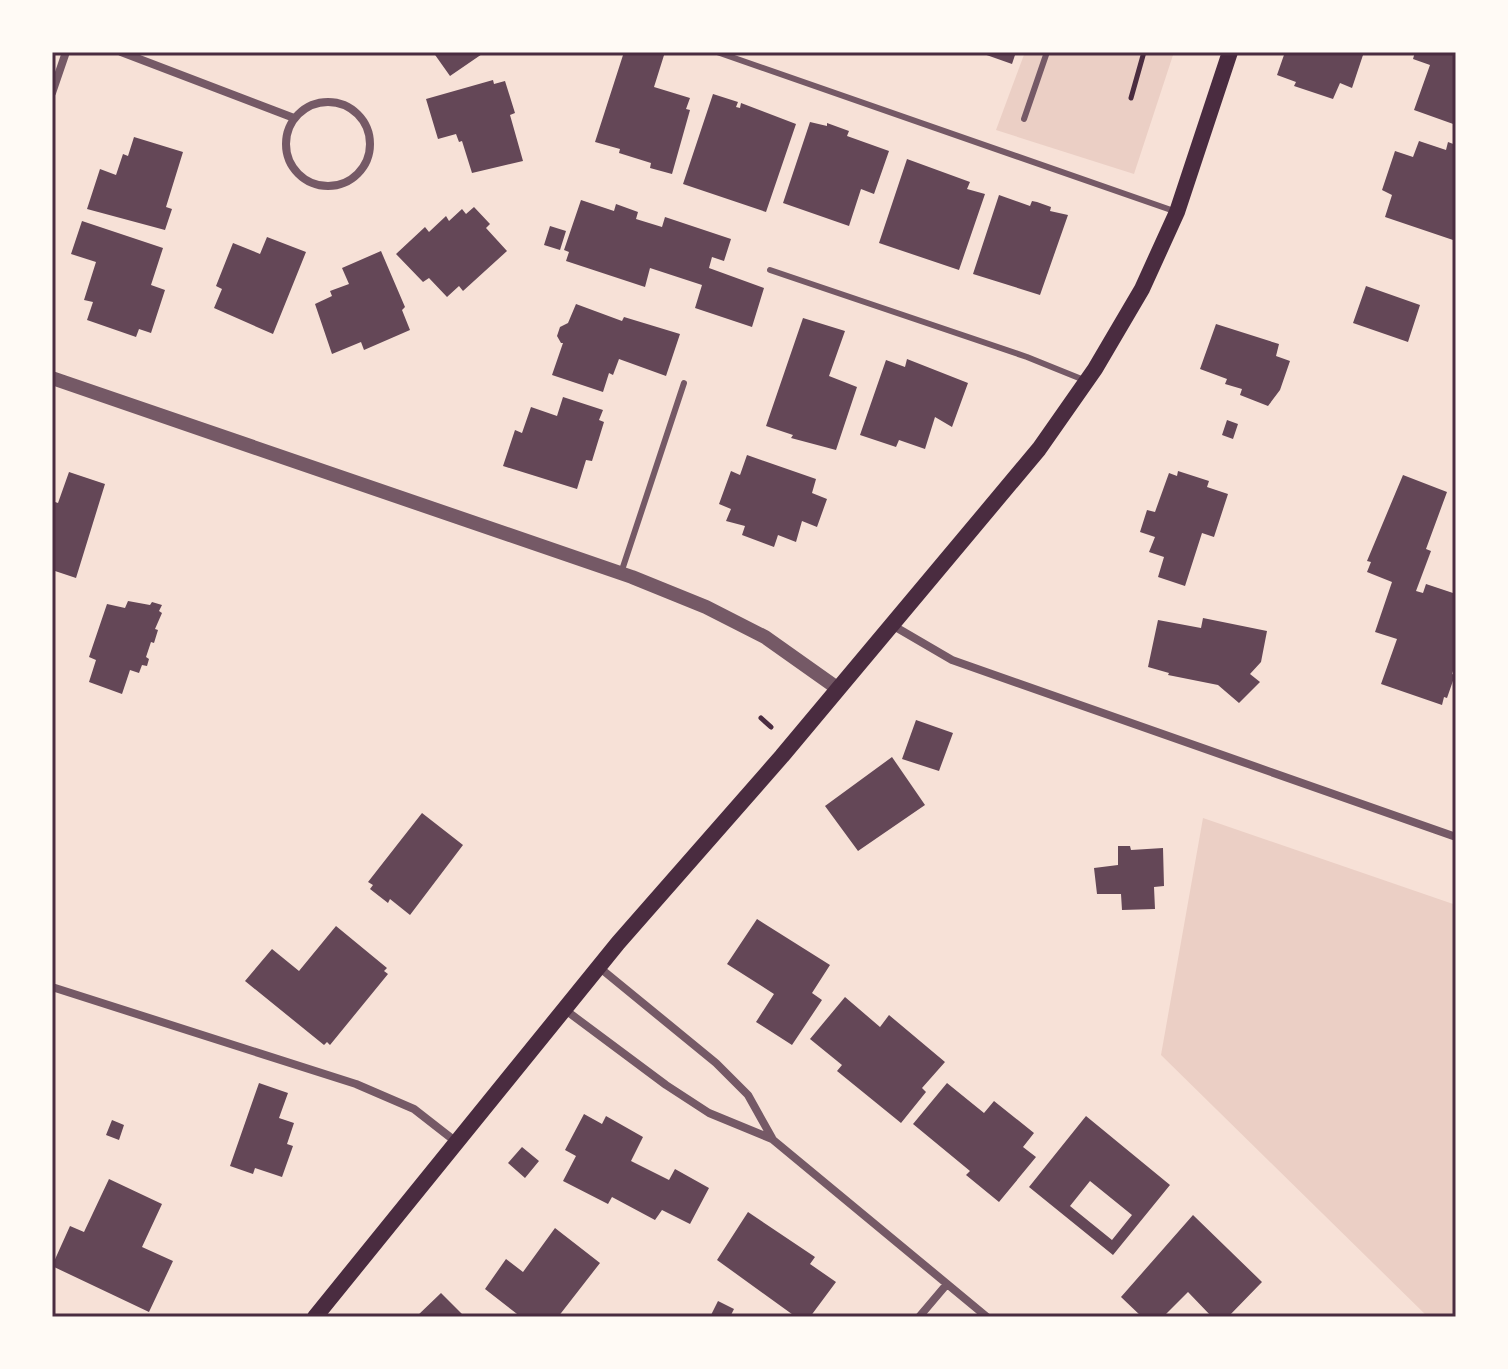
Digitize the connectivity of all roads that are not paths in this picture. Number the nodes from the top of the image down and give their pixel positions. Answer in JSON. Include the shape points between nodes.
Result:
{"nodes":[{"id":1,"x":66,"y":52,"type":"edge"},
{"id":2,"x":121,"y":52,"type":"edge"},
{"id":3,"x":717,"y":52,"type":"edge"},
{"id":4,"x":1047,"y":52,"type":"edge"},
{"id":5,"x":1230,"y":52,"type":"edge"},
{"id":6,"x":52,"y":93,"type":"edge"},
{"id":7,"x":294,"y":118,"type":"junction"},
{"id":8,"x":1024,"y":119,"type":"dead end"},
{"id":9,"x":1177,"y":212,"type":"junction"},
{"id":10,"x":770,"y":270,"type":"dead end"},
{"id":11,"x":52,"y":378,"type":"edge"},
{"id":12,"x":1087,"y":381,"type":"junction"},
{"id":13,"x":684,"y":383,"type":"dead end"},
{"id":14,"x":621,"y":574,"type":"junction"},
{"id":15,"x":892,"y":625,"type":"junction"},
{"id":16,"x":837,"y":688,"type":"junction"},
{"id":17,"x":1456,"y":837,"type":"edge"},
{"id":18,"x":600,"y":968,"type":"junction"},
{"id":19,"x":52,"y":987,"type":"edge"},
{"id":20,"x":564,"y":1009,"type":"junction"},
{"id":21,"x":772,"y":1139,"type":"junction"},
{"id":22,"x":455,"y":1141,"type":"junction"},
{"id":23,"x":947,"y":1284,"type":"junction"},
{"id":24,"x":315,"y":1317,"type":"edge"},
{"id":25,"x":919,"y":1317,"type":"edge"},
{"id":26,"x":987,"y":1317,"type":"edge"}],
"edges":[{"from":1,"to":6,"type":"street"},
{"from":2,"to":7,"type":"street"},
{"from":3,"to":9,"type":"lane"},
{"from":4,"to":8,"type":"lane"},
{"from":5,"to":9,"type":"main road"},
{"from":7,"to":7,"type":"street","via":[[288,131],[288,159],[307,181],[335,185],[360,171],[370,146],[363,120],[354,111],[342,104],[316,103]]},
{"from":9,"to":12,"type":"main road","via":[[1142,289]]},
{"from":10,"to":12,"type":"lane"},
{"from":11,"to":14,"type":"street"},
{"from":12,"to":15,"type":"main road","via":[[1039,449]]},
{"from":13,"to":14,"type":"lane"},
{"from":14,"to":16,"type":"street","via":[[765,637]]},
{"from":15,"to":16,"type":"main road"},
{"from":15,"to":17,"type":"street","via":[[952,660]]},
{"from":16,"to":18,"type":"main road"},
{"from":18,"to":20,"type":"main road"},
{"from":18,"to":21,"type":"street","via":[[716,1063],[748,1095]]},
{"from":19,"to":22,"type":"street","via":[[356,1084],[414,1109]]},
{"from":20,"to":21,"type":"street","via":[[709,1113]]},
{"from":20,"to":22,"type":"main road"},
{"from":21,"to":23,"type":"street"},
{"from":22,"to":24,"type":"main road"},
{"from":23,"to":25,"type":"street"},
{"from":23,"to":26,"type":"street"}]}
